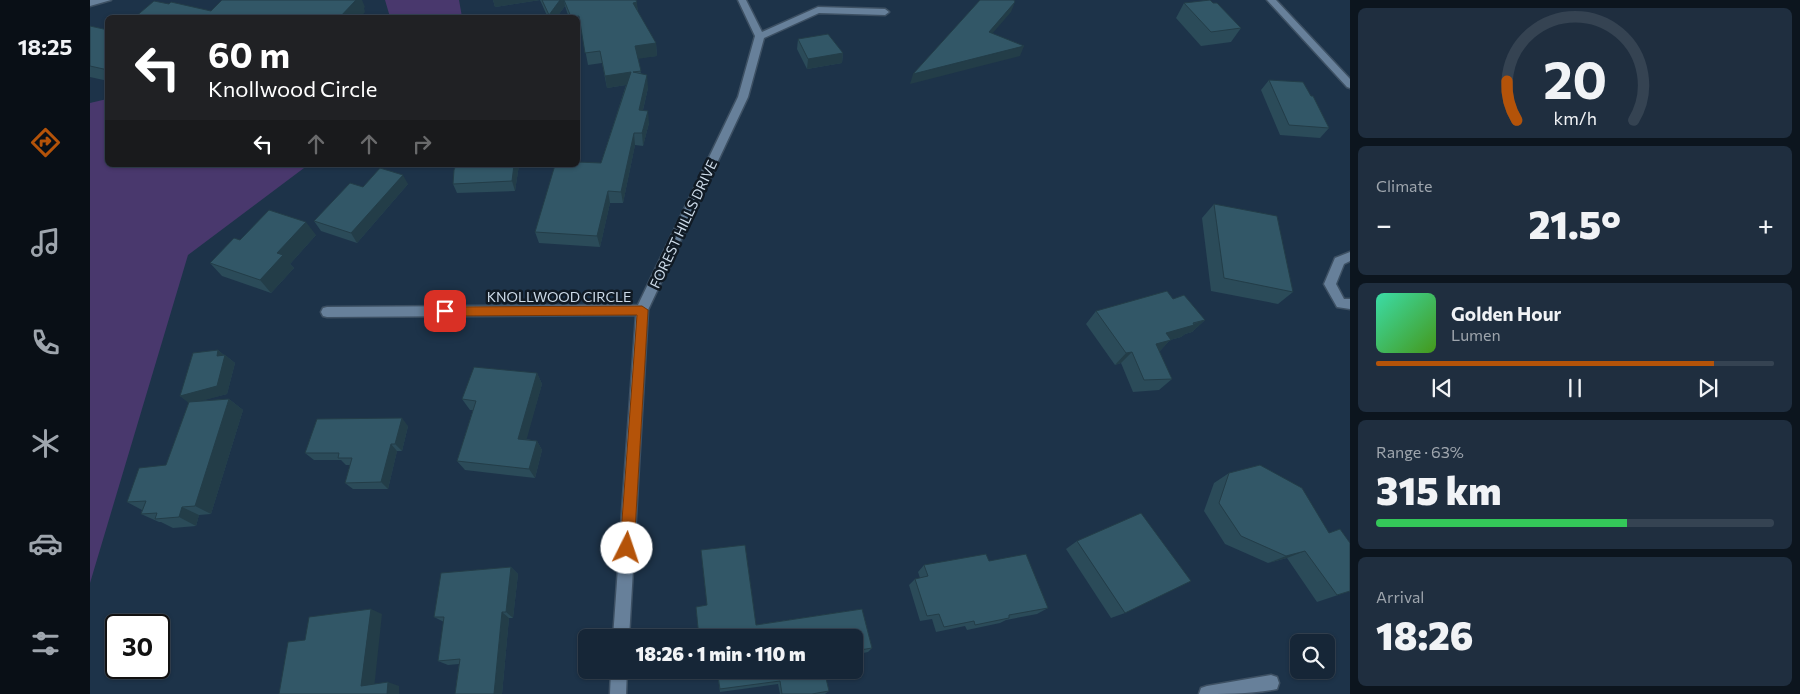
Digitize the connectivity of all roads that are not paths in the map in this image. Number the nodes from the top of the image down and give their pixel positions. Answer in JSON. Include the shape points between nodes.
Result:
{"nodes":[{"id":1,"x":107,"y":0,"type":"edge"},
{"id":2,"x":742,"y":0,"type":"edge"},
{"id":3,"x":1271,"y":0,"type":"edge"},
{"id":4,"x":90,"y":3,"type":"edge"},
{"id":5,"x":885,"y":12,"type":"dead end"},
{"id":6,"x":760,"y":36,"type":"junction"},
{"id":7,"x":1350,"y":85,"type":"edge"},
{"id":8,"x":1350,"y":256,"type":"edge"},
{"id":9,"x":1350,"y":304,"type":"edge"},
{"id":10,"x":642,"y":310,"type":"junction"},
{"id":11,"x":326,"y":312,"type":"dead end"},
{"id":12,"x":622,"y":629,"type":"edge"},
{"id":13,"x":619,"y":679,"type":"edge"},
{"id":14,"x":1270,"y":683,"type":"dead end"},
{"id":15,"x":618,"y":694,"type":"edge"},
{"id":16,"x":1207,"y":694,"type":"edge"}],
"edges":[{"from":1,"to":4,"type":"street"},
{"from":2,"to":6,"type":"street"},
{"from":3,"to":7,"type":"street"},
{"from":5,"to":6,"type":"street","via":[[818,10]]},
{"from":6,"to":10,"type":"street","name":"FOREST HILLS DRIVE","via":[[743,97]]},
{"from":8,"to":9,"type":"street","via":[[1339,261],[1330,284],[1341,304]]},
{"from":10,"to":11,"type":"street","name":"KNOLLWOOD CIRCLE"},
{"from":10,"to":12,"type":"street","name":"FOREST HILLS DRIVE"},
{"from":13,"to":15,"type":"street"},
{"from":14,"to":16,"type":"street"}]}
